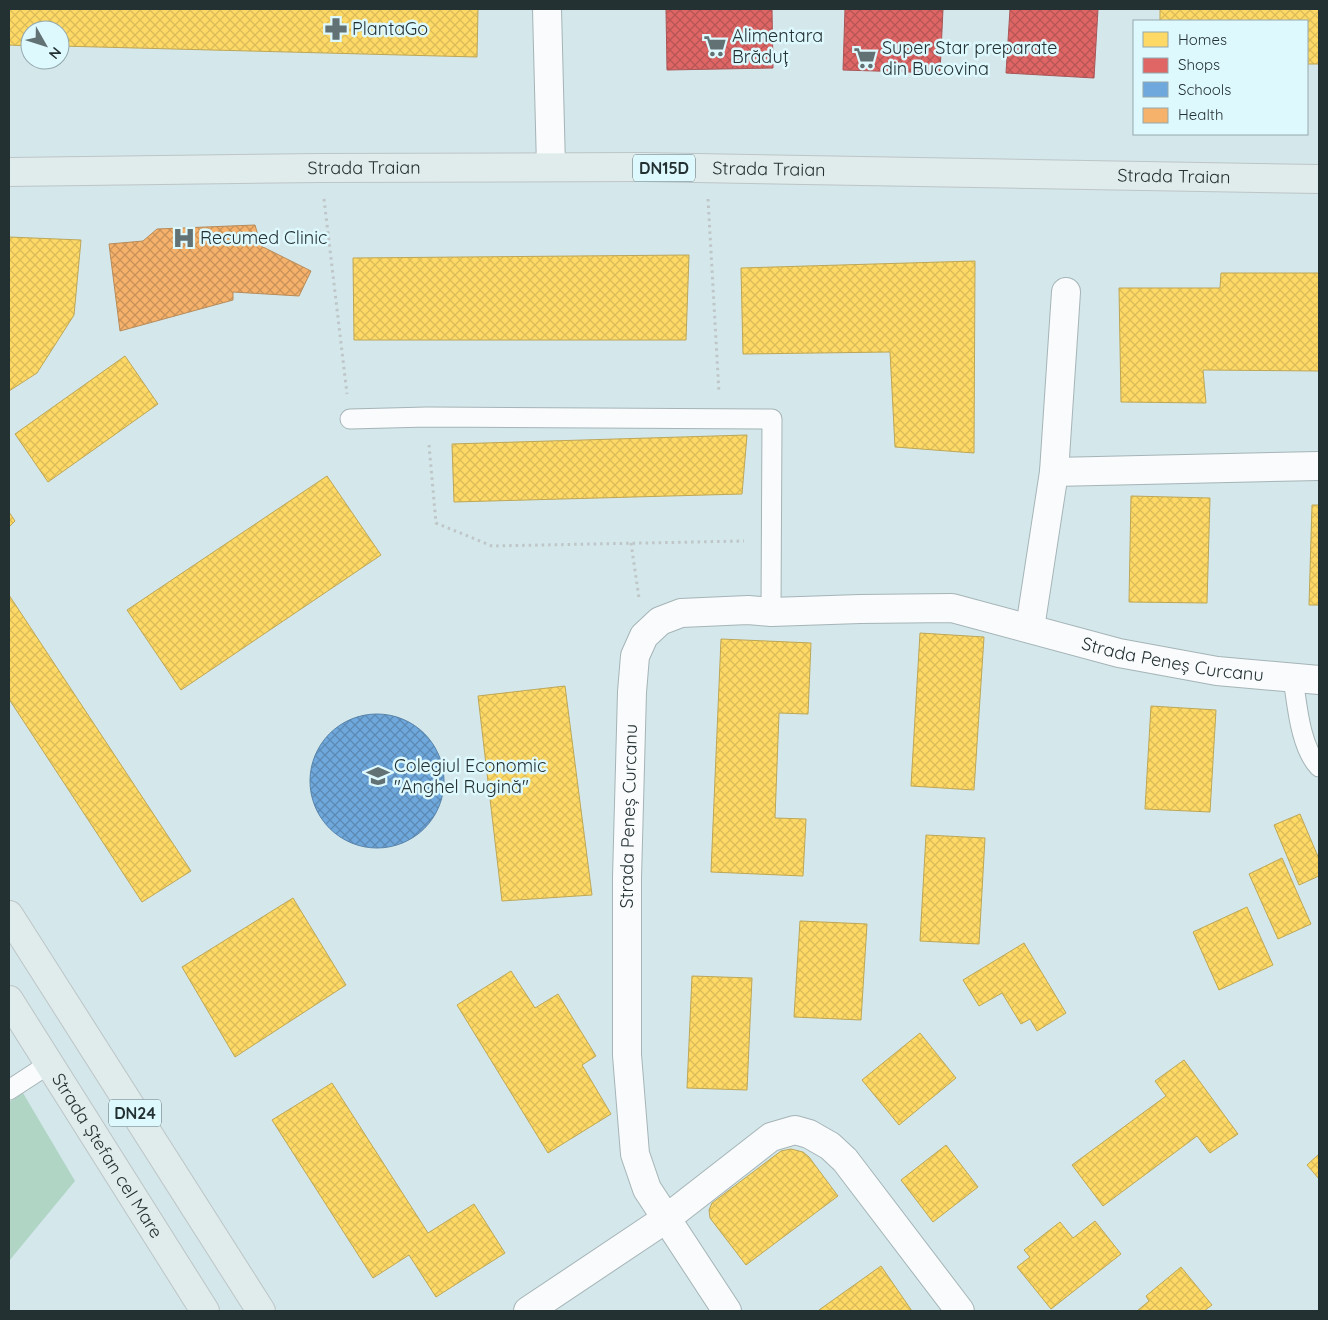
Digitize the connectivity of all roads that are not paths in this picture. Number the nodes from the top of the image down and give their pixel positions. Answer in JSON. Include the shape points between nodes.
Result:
{"nodes":[{"id":1,"x":547,"y":9,"type":"edge"},
{"id":2,"x":551,"y":167,"type":"junction"},
{"id":3,"x":9,"y":172,"type":"edge"},
{"id":4,"x":1319,"y":179,"type":"edge"},
{"id":5,"x":1066,"y":292,"type":"dead end"},
{"id":6,"x":350,"y":419,"type":"road end"},
{"id":7,"x":1319,"y":466,"type":"edge"},
{"id":8,"x":1054,"y":472,"type":"junction"},
{"id":9,"x":771,"y":612,"type":"junction"},
{"id":10,"x":1030,"y":628,"type":"junction"},
{"id":11,"x":1306,"y":679,"type":"edge"},
{"id":12,"x":1319,"y":767,"type":"edge"},
{"id":13,"x":9,"y":915,"type":"edge"},
{"id":14,"x":9,"y":1000,"type":"edge"},
{"id":15,"x":49,"y":1064,"type":"junction"},
{"id":16,"x":9,"y":1090,"type":"edge"},
{"id":17,"x":667,"y":1218,"type":"junction"},
{"id":18,"x":205,"y":1311,"type":"edge"},
{"id":19,"x":261,"y":1311,"type":"edge"},
{"id":20,"x":528,"y":1311,"type":"edge"},
{"id":21,"x":726,"y":1311,"type":"edge"},
{"id":22,"x":960,"y":1311,"type":"edge"}],
"edges":[{"from":1,"to":2,"type":"street"},
{"from":2,"to":3,"type":"main road","name":"Strada Traian","number":"DN15D"},
{"from":2,"to":4,"type":"main road","name":"Strada Traian","number":"DN15D"},
{"from":5,"to":8,"type":"street"},
{"from":6,"to":9,"type":"lane","via":[[772,419]]},
{"from":7,"to":8,"type":"street"},
{"from":8,"to":10,"type":"street"},
{"from":9,"to":10,"type":"street","name":"Strada Peneș Curcanu","via":[[952,608]]},
{"from":9,"to":17,"type":"street","name":"Strada Peneș Curcanu","via":[[681,613],[660,621],[644,636],[635,656],[627,878],[626,1055],[635,1154],[647,1189]]},
{"from":10,"to":11,"type":"street","name":"Strada Peneș Curcanu","via":[[1118,653],[1217,672]]},
{"from":11,"to":12,"type":"lane","via":[[1300,722],[1308,749]]},
{"from":13,"to":19,"type":"main road","number":"DN24"},
{"from":14,"to":15,"type":"main road","name":"Strada Ștefan cel Mare","number":"DN24"},
{"from":15,"to":16,"type":"lane"},
{"from":15,"to":18,"type":"main road","name":"Strada Ștefan cel Mare","number":"DN24"},
{"from":17,"to":20,"type":"street"},
{"from":17,"to":21,"type":"street","name":"Strada Peneș Curcanu"},
{"from":17,"to":22,"type":"street","via":[[771,1137],[794,1130],[809,1134],[830,1146],[845,1160]]}]}
